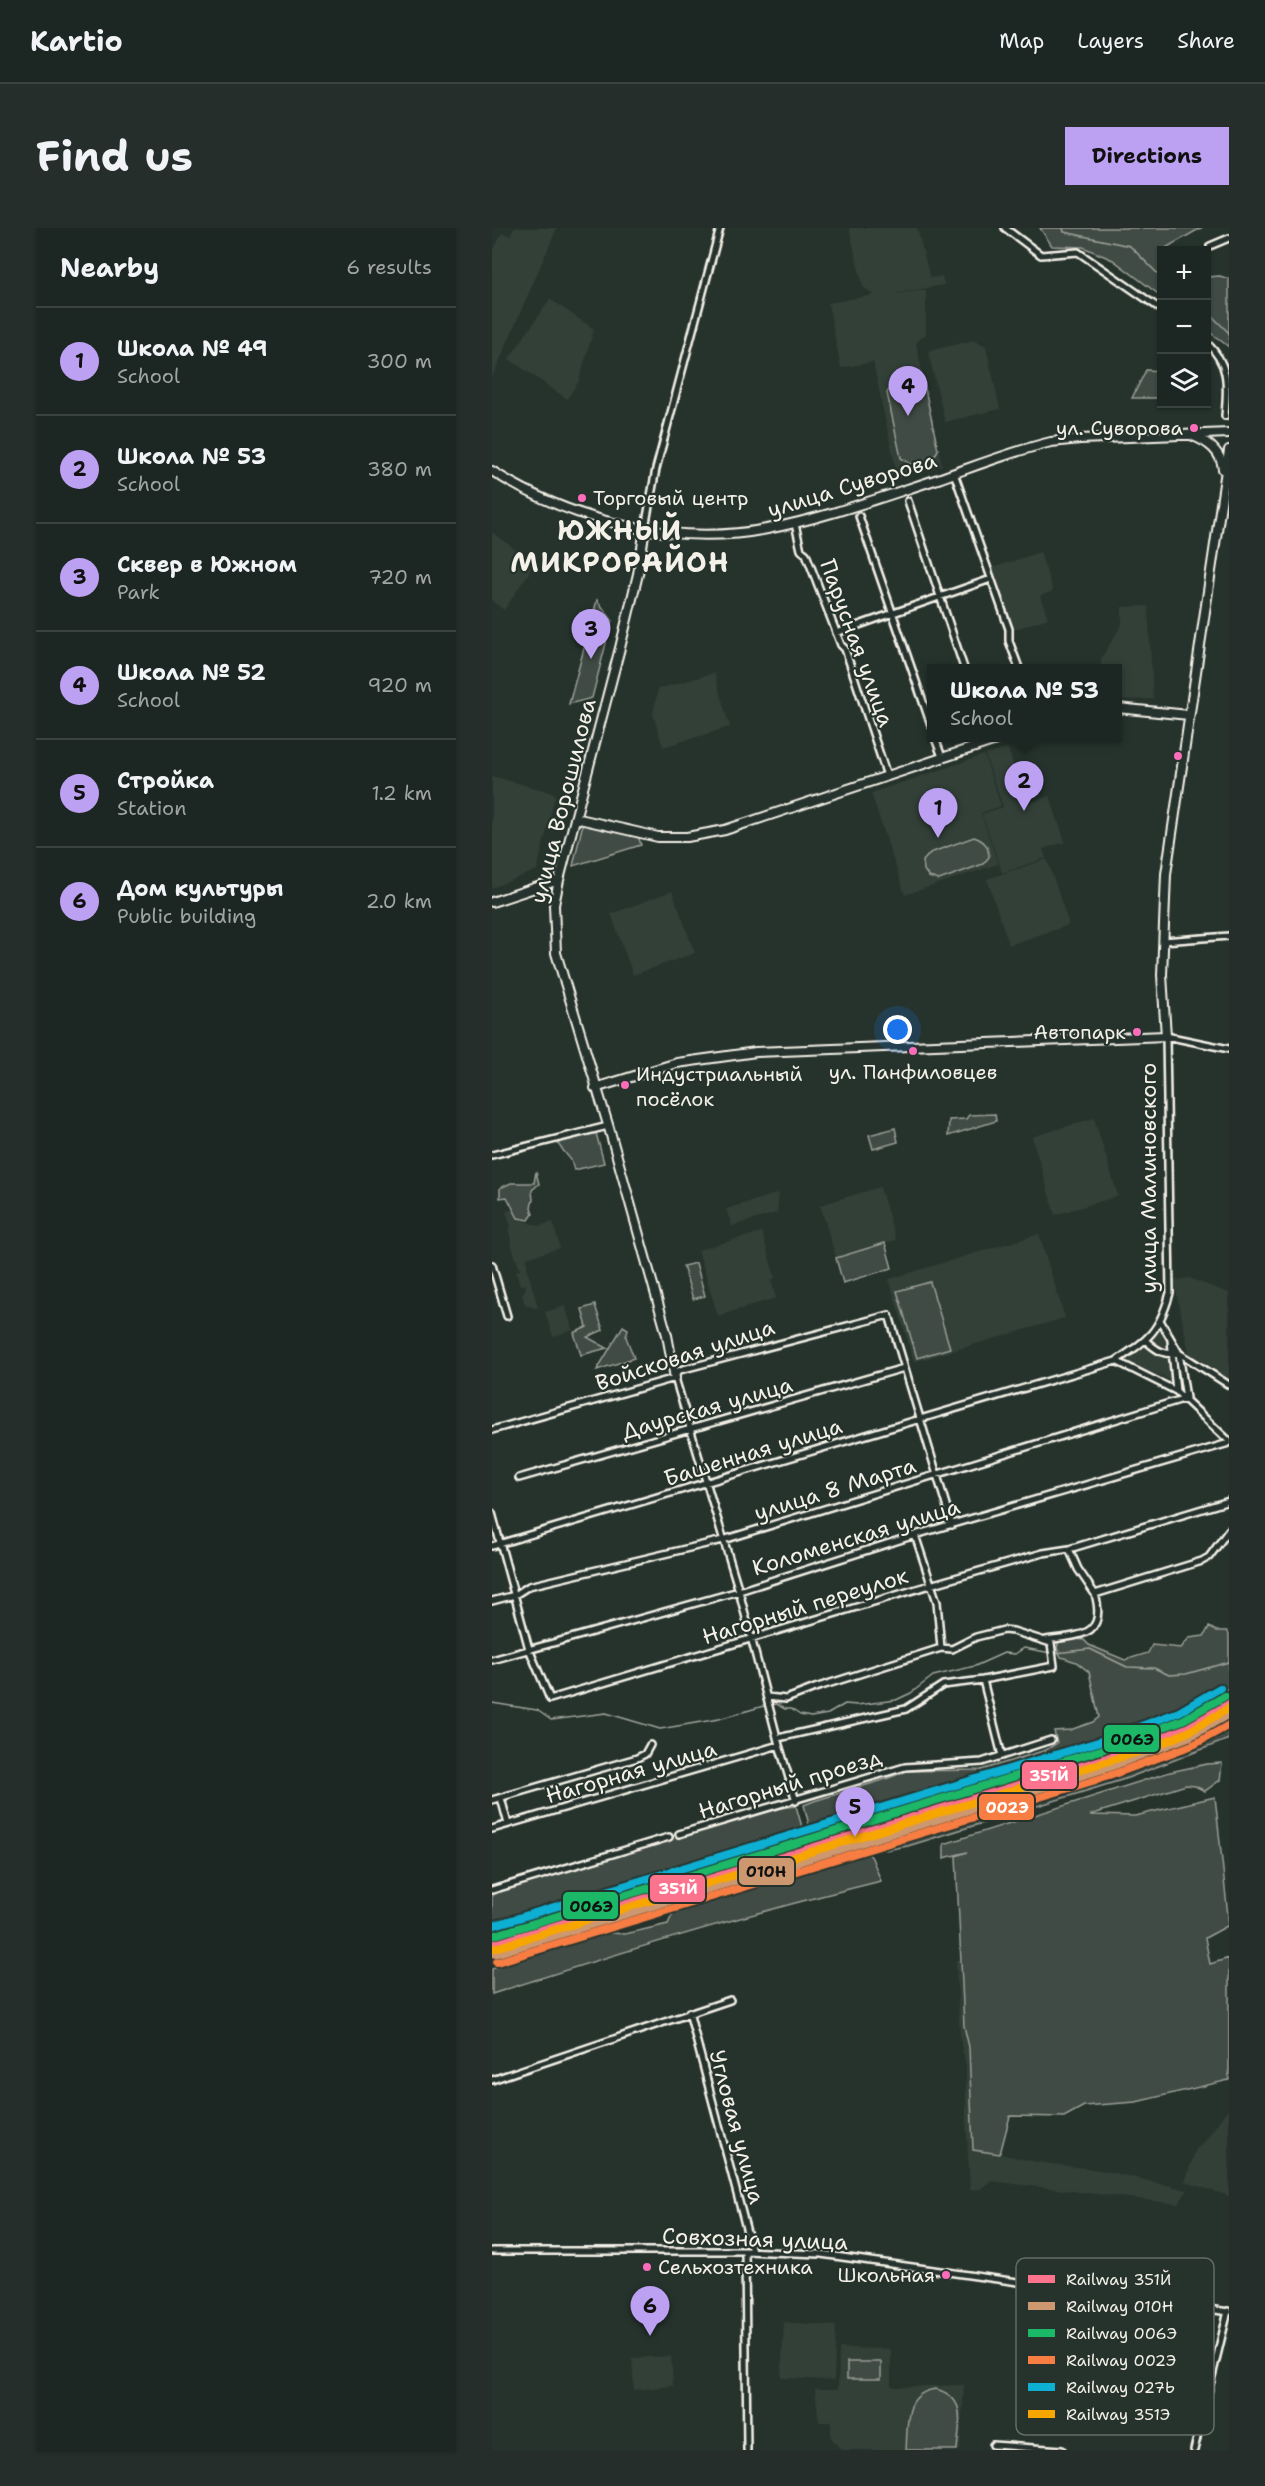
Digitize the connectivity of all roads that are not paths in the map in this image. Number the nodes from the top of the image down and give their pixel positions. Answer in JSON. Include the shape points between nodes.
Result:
{"nodes":[{"id":1,"x":720,"y":228,"type":"edge"},
{"id":2,"x":1005,"y":228,"type":"edge"},
{"id":3,"x":1229,"y":238,"type":"edge"},
{"id":4,"x":1210,"y":246,"type":"dead end"},
{"id":5,"x":1157,"y":307,"type":"edge"},
{"id":6,"x":1211,"y":346,"type":"edge"},
{"id":7,"x":1225,"y":416,"type":"dead end"},
{"id":8,"x":1229,"y":433,"type":"edge"},
{"id":9,"x":1190,"y":435,"type":"junction"},
{"id":10,"x":1229,"y":450,"type":"edge"},
{"id":11,"x":492,"y":471,"type":"edge"},
{"id":12,"x":954,"y":473,"type":"junction"},
{"id":13,"x":1227,"y":482,"type":"edge"},
{"id":14,"x":908,"y":501,"type":"dead end"},
{"id":15,"x":860,"y":516,"type":"dead end"},
{"id":16,"x":795,"y":524,"type":"junction"},
{"id":17,"x":645,"y":528,"type":"junction"},
{"id":18,"x":991,"y":579,"type":"junction"},
{"id":19,"x":940,"y":596,"type":"junction"},
{"id":20,"x":893,"y":613,"type":"junction"},
{"id":21,"x":836,"y":633,"type":"junction"},
{"id":22,"x":962,"y":664,"type":"edge"},
{"id":23,"x":1017,"y":664,"type":"edge"},
{"id":24,"x":1122,"y":708,"type":"edge"},
{"id":25,"x":927,"y":712,"type":"edge"},
{"id":26,"x":1189,"y":715,"type":"junction"},
{"id":27,"x":936,"y":742,"type":"edge"},
{"id":28,"x":983,"y":742,"type":"edge"},
{"id":29,"x":942,"y":757,"type":"junction"},
{"id":30,"x":887,"y":776,"type":"junction"},
{"id":31,"x":575,"y":818,"type":"junction"},
{"id":32,"x":559,"y":880,"type":"junction"},
{"id":33,"x":492,"y":902,"type":"edge"},
{"id":34,"x":1229,"y":936,"type":"edge"},
{"id":35,"x":1163,"y":940,"type":"junction"},
{"id":36,"x":1166,"y":1036,"type":"junction"},
{"id":37,"x":1229,"y":1049,"type":"edge"},
{"id":38,"x":595,"y":1088,"type":"junction"},
{"id":39,"x":608,"y":1126,"type":"junction"},
{"id":40,"x":492,"y":1155,"type":"edge"},
{"id":41,"x":492,"y":1264,"type":"edge"},
{"id":42,"x":507,"y":1316,"type":"dead end"},
{"id":43,"x":1161,"y":1322,"type":"junction"},
{"id":44,"x":1171,"y":1338,"type":"junction"},
{"id":45,"x":1145,"y":1340,"type":"junction"},
{"id":46,"x":1179,"y":1353,"type":"junction"},
{"id":47,"x":1171,"y":1354,"type":"junction"},
{"id":48,"x":1116,"y":1361,"type":"junction"},
{"id":49,"x":904,"y":1368,"type":"junction"},
{"id":50,"x":675,"y":1378,"type":"junction"},
{"id":51,"x":1229,"y":1385,"type":"edge"},
{"id":52,"x":1024,"y":1388,"type":"joint"},
{"id":53,"x":1176,"y":1390,"type":"junction"},
{"id":54,"x":1186,"y":1398,"type":"junction"},
{"id":55,"x":921,"y":1418,"type":"junction"},
{"id":56,"x":492,"y":1430,"type":"edge"},
{"id":57,"x":690,"y":1431,"type":"junction"},
{"id":58,"x":1229,"y":1442,"type":"edge"},
{"id":59,"x":938,"y":1475,"type":"junction"},
{"id":60,"x":519,"y":1478,"type":"dead end"},
{"id":61,"x":706,"y":1484,"type":"junction"},
{"id":62,"x":1229,"y":1501,"type":"edge"},
{"id":63,"x":492,"y":1512,"type":"edge"},
{"id":64,"x":952,"y":1525,"type":"junction"},
{"id":65,"x":1229,"y":1530,"type":"edge"},
{"id":66,"x":915,"y":1535,"type":"junction"},
{"id":67,"x":723,"y":1540,"type":"junction"},
{"id":68,"x":502,"y":1544,"type":"junction"},
{"id":69,"x":492,"y":1546,"type":"edge"},
{"id":70,"x":1070,"y":1549,"type":"junction"},
{"id":71,"x":930,"y":1585,"type":"junction"},
{"id":72,"x":739,"y":1591,"type":"junction"},
{"id":73,"x":1095,"y":1594,"type":"junction"},
{"id":74,"x":515,"y":1595,"type":"junction"},
{"id":75,"x":492,"y":1601,"type":"edge"},
{"id":76,"x":752,"y":1639,"type":"junction"},
{"id":77,"x":1046,"y":1640,"type":"junction"},
{"id":78,"x":941,"y":1648,"type":"junction"},
{"id":79,"x":529,"y":1649,"type":"junction"},
{"id":80,"x":492,"y":1660,"type":"edge"},
{"id":81,"x":983,"y":1680,"type":"junction"},
{"id":82,"x":767,"y":1697,"type":"junction"},
{"id":83,"x":777,"y":1738,"type":"junction"},
{"id":84,"x":1051,"y":1740,"type":"dead end"},
{"id":85,"x":650,"y":1745,"type":"dead end"},
{"id":86,"x":779,"y":1745,"type":"junction"},
{"id":87,"x":1002,"y":1756,"type":"junction"},
{"id":88,"x":501,"y":1798,"type":"junction"},
{"id":89,"x":492,"y":1800,"type":"edge"},
{"id":90,"x":796,"y":1801,"type":"junction"},
{"id":91,"x":508,"y":1824,"type":"junction"},
{"id":92,"x":492,"y":1829,"type":"edge"},
{"id":93,"x":679,"y":1834,"type":"dead end"},
{"id":94,"x":669,"y":1837,"type":"dead end"},
{"id":95,"x":492,"y":1890,"type":"edge"},
{"id":96,"x":730,"y":2000,"type":"dead end"},
{"id":97,"x":689,"y":2012,"type":"junction"},
{"id":98,"x":492,"y":2080,"type":"edge"},
{"id":99,"x":492,"y":2251,"type":"edge"},
{"id":100,"x":745,"y":2251,"type":"junction"},
{"id":101,"x":752,"y":2251,"type":"junction"},
{"id":102,"x":1016,"y":2281,"type":"edge"},
{"id":103,"x":1228,"y":2311,"type":"edge"},
{"id":104,"x":1214,"y":2368,"type":"edge"},
{"id":105,"x":1198,"y":2435,"type":"edge"},
{"id":106,"x":993,"y":2445,"type":"dead end"},
{"id":107,"x":747,"y":2450,"type":"edge"},
{"id":108,"x":1062,"y":2450,"type":"edge"},
{"id":109,"x":1194,"y":2450,"type":"edge"}],
"edges":[{"from":1,"to":17,"type":"street","name":"улица Ворошилова","via":[[656,469]]},
{"from":2,"to":5,"type":"street","via":[[1041,255],[1078,252]]},
{"from":3,"to":4,"type":"street"},
{"from":6,"to":7,"type":"street","via":[[1228,365]]},
{"from":8,"to":9,"type":"street","name":"улица Суворова"},
{"from":9,"to":12,"type":"street","name":"улица Суворова","via":[[1051,442]]},
{"from":9,"to":13,"type":"street","via":[[1208,442],[1222,460]]},
{"from":10,"to":13,"type":"street","name":"улица Малиновского"},
{"from":11,"to":17,"type":"street","name":"улица Суворова","via":[[562,506]]},
{"from":12,"to":16,"type":"street","name":"улица Суворова"},
{"from":12,"to":18,"type":"street"},
{"from":13,"to":26,"type":"street","name":"улица Малиновского"},
{"from":14,"to":19,"type":"street"},
{"from":15,"to":20,"type":"street"},
{"from":16,"to":17,"type":"street","name":"улица Суворова","via":[[727,534],[688,535]]},
{"from":16,"to":21,"type":"street","name":"Парусная улица","via":[[801,550],[806,554]]},
{"from":17,"to":31,"type":"street","name":"улица Ворошилова","via":[[632,599]]},
{"from":18,"to":19,"type":"street"},
{"from":18,"to":23,"type":"street"},
{"from":19,"to":20,"type":"street"},
{"from":19,"to":22,"type":"street"},
{"from":20,"to":21,"type":"street"},
{"from":20,"to":25,"type":"street"},
{"from":21,"to":30,"type":"street","name":"Парусная улица","via":[[845,649]]},
{"from":24,"to":26,"type":"street"},
{"from":26,"to":35,"type":"street","name":"улица Малиновского","via":[[1166,874]]},
{"from":27,"to":29,"type":"street"},
{"from":28,"to":29,"type":"street"},
{"from":29,"to":30,"type":"street"},
{"from":30,"to":31,"type":"street","via":[[725,830],[687,837],[658,837]]},
{"from":31,"to":32,"type":"street","name":"улица Ворошилова"},
{"from":32,"to":33,"type":"street"},
{"from":32,"to":38,"type":"street","name":"улица Ворошилова","via":[[554,905],[556,953]]},
{"from":34,"to":35,"type":"street"},
{"from":35,"to":36,"type":"street","name":"улица Малиновского"},
{"from":36,"to":37,"type":"street"},
{"from":36,"to":38,"type":"street","via":[[722,1055],[662,1067]]},
{"from":36,"to":43,"type":"street","name":"улица Малиновского","via":[[1171,1281]]},
{"from":38,"to":39,"type":"street","name":"улица Ворошилова"},
{"from":39,"to":40,"type":"street"},
{"from":39,"to":50,"type":"street","name":"улица Ворошилова","via":[[669,1341]]},
{"from":41,"to":42,"type":"street"},
{"from":43,"to":44,"type":"street"},
{"from":43,"to":45,"type":"street","name":"улица Малиновского"},
{"from":44,"to":46,"type":"street"},
{"from":44,"to":47,"type":"street"},
{"from":45,"to":47,"type":"street","via":[[1159,1352]]},
{"from":45,"to":48,"type":"street","name":"улица Малиновского"},
{"from":46,"to":47,"type":"street"},
{"from":46,"to":51,"type":"street"},
{"from":46,"to":54,"type":"street"},
{"from":47,"to":53,"type":"street"},
{"from":48,"to":52,"type":"street","name":"улица Малиновского"},
{"from":48,"to":53,"type":"street"},
{"from":49,"to":50,"type":"street","name":"Войсковая улица","via":[[889,1315],[680,1370]]},
{"from":49,"to":55,"type":"street"},
{"from":49,"to":57,"type":"street","name":"Даурская улица"},
{"from":50,"to":56,"type":"street","name":"Войсковая улица"},
{"from":50,"to":57,"type":"street"},
{"from":52,"to":55,"type":"street","name":"Башенная улица"},
{"from":53,"to":54,"type":"street"},
{"from":54,"to":58,"type":"street"},
{"from":54,"to":59,"type":"street","name":"улица 8 Марта"},
{"from":55,"to":59,"type":"street"},
{"from":55,"to":61,"type":"street","name":"Башенная улица"},
{"from":57,"to":60,"type":"street","name":"Даурская улица"},
{"from":57,"to":61,"type":"street"},
{"from":58,"to":64,"type":"street","name":"Коломенская улица"},
{"from":59,"to":64,"type":"street"},
{"from":59,"to":67,"type":"street","name":"улица 8 Марта"},
{"from":61,"to":67,"type":"street"},
{"from":61,"to":68,"type":"street","name":"Башенная улица"},
{"from":62,"to":70,"type":"street","name":"Нагорный переулок"},
{"from":63,"to":68,"type":"street"},
{"from":64,"to":66,"type":"street","name":"Коломенская улица"},
{"from":65,"to":73,"type":"street","via":[[1202,1561]]},
{"from":66,"to":71,"type":"street"},
{"from":66,"to":72,"type":"street","name":"Коломенская улица"},
{"from":67,"to":72,"type":"street"},
{"from":67,"to":74,"type":"street","name":"улица 8 Марта","via":[[529,1586]]},
{"from":68,"to":69,"type":"street","name":"Башенная улица"},
{"from":68,"to":74,"type":"street"},
{"from":70,"to":71,"type":"street","name":"Нагорный переулок"},
{"from":70,"to":73,"type":"street","via":[[1077,1569]]},
{"from":71,"to":76,"type":"street","name":"Нагорный переулок"},
{"from":71,"to":78,"type":"street","via":[[937,1602]]},
{"from":72,"to":76,"type":"street"},
{"from":72,"to":79,"type":"street","name":"Коломенская улица"},
{"from":73,"to":77,"type":"street","via":[[1099,1617],[1096,1625],[1087,1632]]},
{"from":74,"to":75,"type":"street","name":"улица 8 Марта"},
{"from":74,"to":79,"type":"street"},
{"from":76,"to":79,"type":"street","name":"Нагорный переулок","via":[[550,1699]]},
{"from":76,"to":82,"type":"street"},
{"from":77,"to":78,"type":"street","via":[[1004,1630],[976,1637],[952,1649]]},
{"from":77,"to":81,"type":"street","via":[[1051,1643],[1054,1666]]},
{"from":78,"to":82,"type":"street","via":[[786,1699]]},
{"from":79,"to":80,"type":"street","name":"Коломенская улица"},
{"from":81,"to":83,"type":"street","via":[[943,1685],[914,1706],[895,1712]]},
{"from":81,"to":87,"type":"street"},
{"from":82,"to":83,"type":"street"},
{"from":83,"to":86,"type":"street"},
{"from":84,"to":87,"type":"street","name":"Нагорный проезд"},
{"from":85,"to":88,"type":"street","via":[[637,1758]]},
{"from":86,"to":90,"type":"street"},
{"from":86,"to":91,"type":"street","name":"Нагорная улица"},
{"from":87,"to":90,"type":"street","name":"Нагорный проезд","via":[[965,1764],[905,1767]]},
{"from":88,"to":89,"type":"street"},
{"from":88,"to":91,"type":"street"},
{"from":90,"to":93,"type":"street","name":"Нагорный проезд"},
{"from":91,"to":92,"type":"street","name":"Нагорная улица"},
{"from":94,"to":95,"type":"street"},
{"from":96,"to":97,"type":"street"},
{"from":97,"to":98,"type":"street"},
{"from":97,"to":101,"type":"street","name":"Угловая улица"},
{"from":99,"to":100,"type":"street","name":"Совхозная улица"},
{"from":100,"to":101,"type":"street","name":"Совхозная улица"},
{"from":100,"to":107,"type":"street"},
{"from":101,"to":102,"type":"street","name":"Совхозная улица","via":[[821,2253]]},
{"from":103,"to":104,"type":"street"},
{"from":105,"to":109,"type":"street"},
{"from":106,"to":108,"type":"street"}]}
